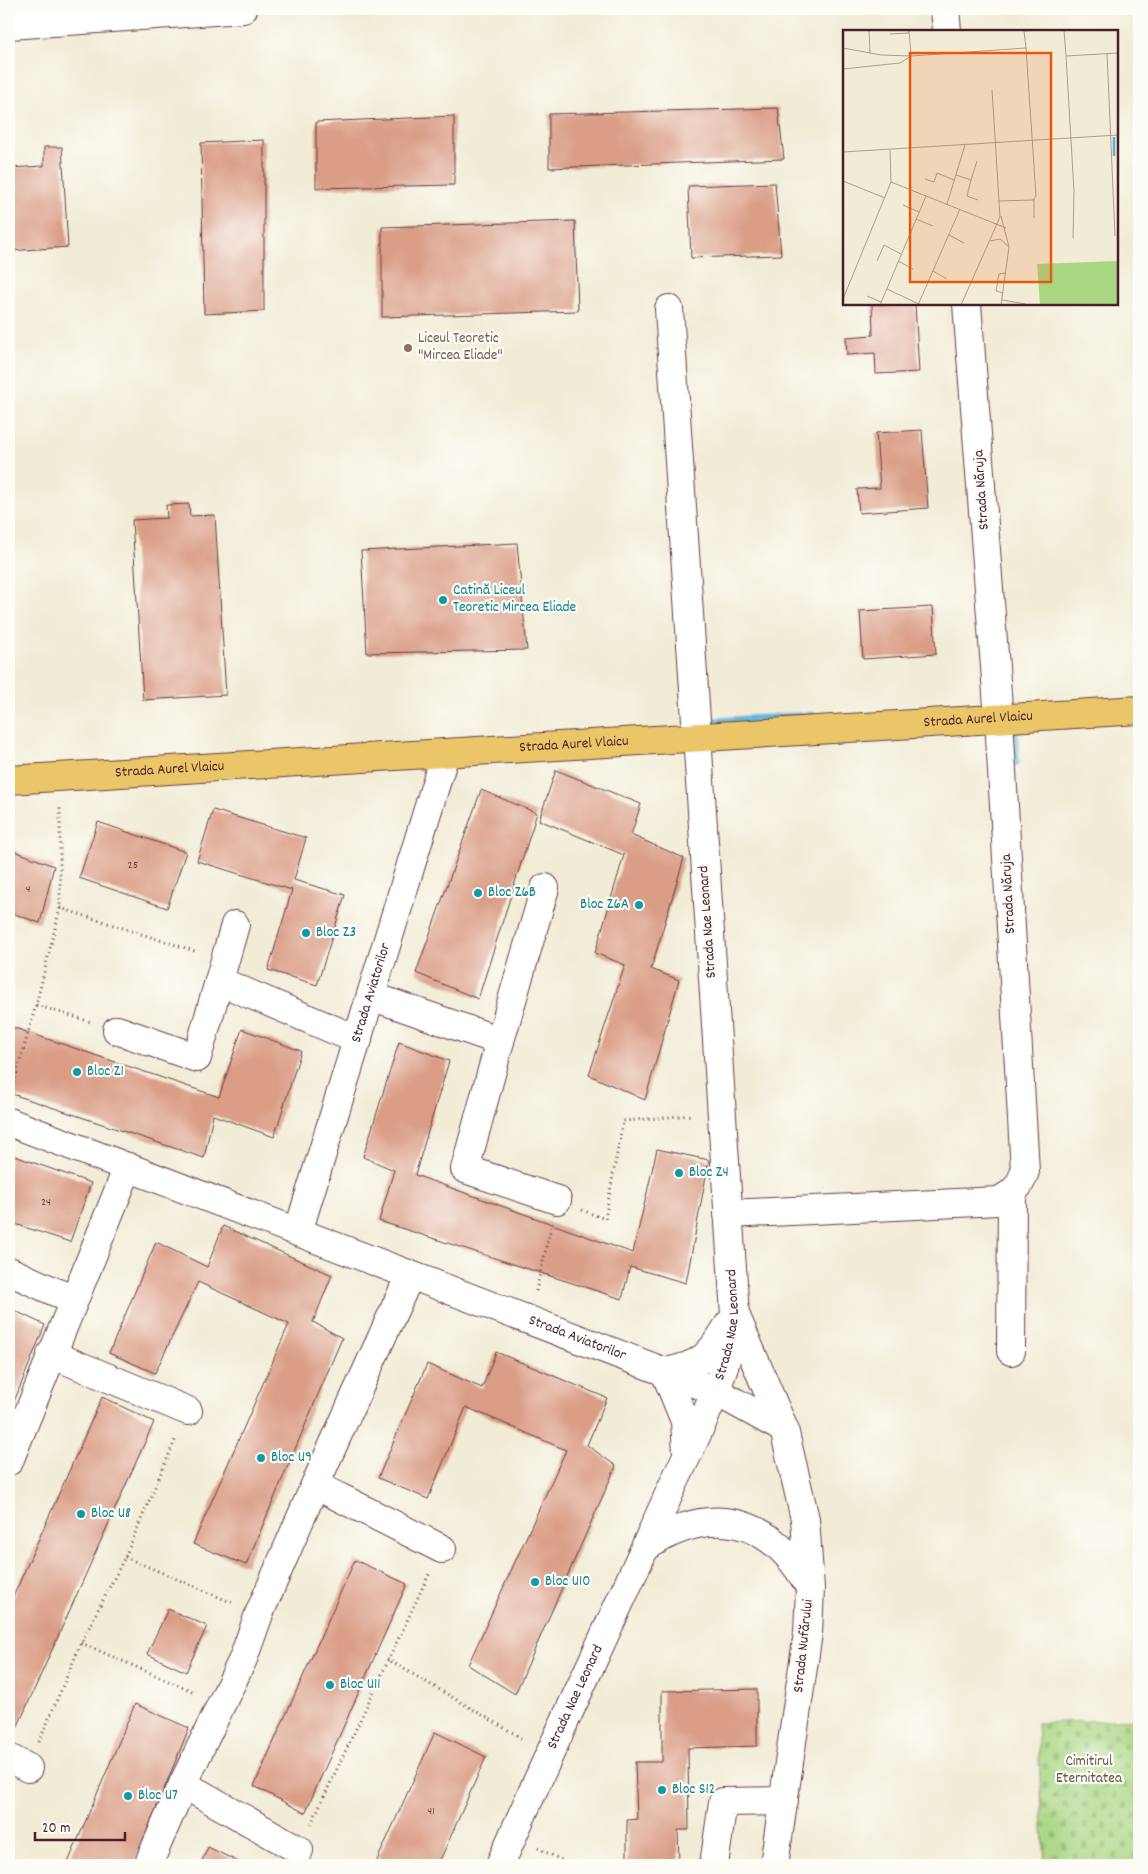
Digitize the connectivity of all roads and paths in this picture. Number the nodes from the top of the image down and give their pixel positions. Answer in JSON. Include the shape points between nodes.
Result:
{"nodes":[{"id":1,"x":243,"y":9,"type":"edge"},
{"id":2,"x":945,"y":9,"type":"edge"},
{"id":3,"x":9,"y":25,"type":"edge"},
{"id":4,"x":946,"y":30,"type":"edge"},
{"id":5,"x":967,"y":305,"type":"edge"},
{"id":6,"x":669,"y":309,"type":"dead end"},
{"id":7,"x":1139,"y":710,"type":"edge"},
{"id":8,"x":999,"y":719,"type":"junction"},
{"id":9,"x":696,"y":739,"type":"junction"},
{"id":10,"x":445,"y":754,"type":"junction"},
{"id":11,"x":60,"y":777,"type":"junction"},
{"id":12,"x":9,"y":780,"type":"edge"},
{"id":13,"x":545,"y":888,"type":"dead end"},
{"id":14,"x":60,"y":908,"type":"junction"},
{"id":15,"x":234,"y":925,"type":"dead end"},
{"id":16,"x":221,"y":970,"type":"junction"},
{"id":17,"x":371,"y":996,"type":"junction"},
{"id":18,"x":36,"y":1005,"type":"junction"},
{"id":19,"x":117,"y":1030,"type":"joint"},
{"id":20,"x":358,"y":1040,"type":"junction"},
{"id":21,"x":500,"y":1041,"type":"junction"},
{"id":22,"x":9,"y":1101,"type":"edge"},
{"id":23,"x":720,"y":1112,"type":"junction"},
{"id":24,"x":9,"y":1122,"type":"edge"},
{"id":25,"x":128,"y":1167,"type":"junction"},
{"id":26,"x":1012,"y":1195,"type":"junction"},
{"id":27,"x":557,"y":1200,"type":"junction"},
{"id":28,"x":728,"y":1214,"type":"junction"},
{"id":29,"x":298,"y":1232,"type":"junction"},
{"id":30,"x":9,"y":1271,"type":"edge"},
{"id":31,"x":410,"y":1274,"type":"junction"},
{"id":32,"x":73,"y":1300,"type":"junction"},
{"id":33,"x":734,"y":1314,"type":"junction"},
{"id":34,"x":529,"y":1320,"type":"junction"},
{"id":35,"x":1011,"y":1351,"type":"dead end"},
{"id":36,"x":51,"y":1354,"type":"junction"},
{"id":37,"x":665,"y":1372,"type":"junction"},
{"id":38,"x":715,"y":1391,"type":"junction"},
{"id":39,"x":188,"y":1411,"type":"joint"},
{"id":40,"x":784,"y":1428,"type":"junction"},
{"id":41,"x":687,"y":1454,"type":"junction"},
{"id":42,"x":9,"y":1461,"type":"edge"},
{"id":43,"x":315,"y":1485,"type":"junction"},
{"id":44,"x":646,"y":1547,"type":"junction"},
{"id":45,"x":442,"y":1549,"type":"joint"},
{"id":46,"x":126,"y":1557,"type":"junction"},
{"id":47,"x":810,"y":1588,"type":"junction"},
{"id":48,"x":259,"y":1614,"type":"junction"},
{"id":49,"x":81,"y":1643,"type":"junction"},
{"id":50,"x":387,"y":1659,"type":"junction"},
{"id":51,"x":220,"y":1703,"type":"junction"},
{"id":52,"x":549,"y":1754,"type":"junction"},
{"id":53,"x":18,"y":1763,"type":"edge"},
{"id":54,"x":183,"y":1784,"type":"junction"},
{"id":55,"x":784,"y":1801,"type":"junction"},
{"id":56,"x":513,"y":1835,"type":"junction"},
{"id":57,"x":299,"y":1850,"type":"joint"},
{"id":58,"x":148,"y":1865,"type":"edge"},
{"id":59,"x":500,"y":1865,"type":"edge"},
{"id":60,"x":571,"y":1865,"type":"edge"},
{"id":61,"x":714,"y":1865,"type":"edge"},
{"id":62,"x":774,"y":1865,"type":"edge"}],
"edges":[{"from":1,"to":3,"type":"street"},
{"from":2,"to":4,"type":"street"},
{"from":5,"to":8,"type":"street","name":"Strada Năruja"},
{"from":6,"to":9,"type":"street","name":"Strada Nae Leonard"},
{"from":7,"to":8,"type":"main road","name":"Strada Aurel Vlaicu"},
{"from":8,"to":9,"type":"main road","name":"Strada Aurel Vlaicu"},
{"from":8,"to":26,"type":"street","name":"Strada Năruja","via":[[1025,1171],[1021,1184]]},
{"from":9,"to":10,"type":"main road","name":"Strada Aurel Vlaicu"},
{"from":9,"to":23,"type":"street","name":"Strada Nae Leonard"},
{"from":10,"to":11,"type":"main road","name":"Strada Aurel Vlaicu"},
{"from":10,"to":17,"type":"street","name":"Strada Aviatorilor"},
{"from":11,"to":12,"type":"main road","name":"Strada Aurel Vlaicu"},
{"from":11,"to":14,"type":"path"},
{"from":13,"to":21,"type":"street"},
{"from":14,"to":16,"type":"path"},
{"from":14,"to":18,"type":"path"},
{"from":15,"to":16,"type":"street"},
{"from":16,"to":19,"type":"street","via":[[197,1058]]},
{"from":16,"to":20,"type":"street"},
{"from":17,"to":20,"type":"street","name":"Strada Aviatorilor"},
{"from":17,"to":21,"type":"street"},
{"from":18,"to":19,"type":"path"},
{"from":18,"to":22,"type":"path"},
{"from":20,"to":29,"type":"street","name":"Strada Aviatorilor"},
{"from":21,"to":27,"type":"street","via":[[465,1169]]},
{"from":23,"to":27,"type":"path","via":[[623,1122],[605,1219]]},
{"from":23,"to":28,"type":"street","name":"Strada Nae Leonard"},
{"from":24,"to":25,"type":"street","name":"Strada Aviatorilor"},
{"from":25,"to":29,"type":"street","name":"Strada Aviatorilor"},
{"from":25,"to":32,"type":"street"},
{"from":26,"to":28,"type":"street","via":[[998,1201]]},
{"from":26,"to":35,"type":"street"},
{"from":27,"to":34,"type":"path"},
{"from":28,"to":33,"type":"street","name":"Strada Nae Leonard"},
{"from":29,"to":31,"type":"street","name":"Strada Aviatorilor"},
{"from":30,"to":32,"type":"street"},
{"from":31,"to":34,"type":"street","name":"Strada Aviatorilor"},
{"from":31,"to":43,"type":"street"},
{"from":32,"to":36,"type":"street"},
{"from":33,"to":37,"type":"street","via":[[711,1352],[688,1368]]},
{"from":33,"to":38,"type":"street","name":"Strada Nae Leonard","via":[[732,1341]]},
{"from":33,"to":40,"type":"street","name":"Strada Nufărului"},
{"from":34,"to":37,"type":"street","name":"Strada Aviatorilor"},
{"from":36,"to":39,"type":"street"},
{"from":36,"to":42,"type":"street"},
{"from":37,"to":38,"type":"street","name":"Strada Aviatorilor"},
{"from":37,"to":41,"type":"street","via":[[685,1421]]},
{"from":38,"to":40,"type":"street"},
{"from":38,"to":41,"type":"street","name":"Strada Nae Leonard"},
{"from":39,"to":46,"type":"path"},
{"from":40,"to":47,"type":"street","name":"Strada Nufărului","via":[[805,1519]]},
{"from":41,"to":44,"type":"street","name":"Strada Nae Leonard"},
{"from":43,"to":45,"type":"street"},
{"from":43,"to":48,"type":"street"},
{"from":44,"to":47,"type":"street","via":[[666,1533],[688,1525],[736,1524],[758,1532],[778,1545],[795,1562]]},
{"from":44,"to":52,"type":"street","name":"Strada Nae Leonard"},
{"from":45,"to":50,"type":"path"},
{"from":46,"to":48,"type":"path"},
{"from":46,"to":49,"type":"path"},
{"from":47,"to":55,"type":"street","name":"Strada Nufărului","via":[[808,1633]]},
{"from":48,"to":51,"type":"street","via":[[243,1659]]},
{"from":49,"to":51,"type":"path"},
{"from":49,"to":53,"type":"path"},
{"from":50,"to":52,"type":"path"},
{"from":50,"to":57,"type":"path"},
{"from":51,"to":54,"type":"street"},
{"from":52,"to":56,"type":"street","name":"Strada Nae Leonard"},
{"from":54,"to":57,"type":"street"},
{"from":54,"to":58,"type":"street"},
{"from":55,"to":61,"type":"street","via":[[723,1802]]},
{"from":55,"to":62,"type":"street","name":"Strada Nufărului"},
{"from":56,"to":59,"type":"street","name":"Strada Nae Leonard"},
{"from":56,"to":60,"type":"path"}]}
